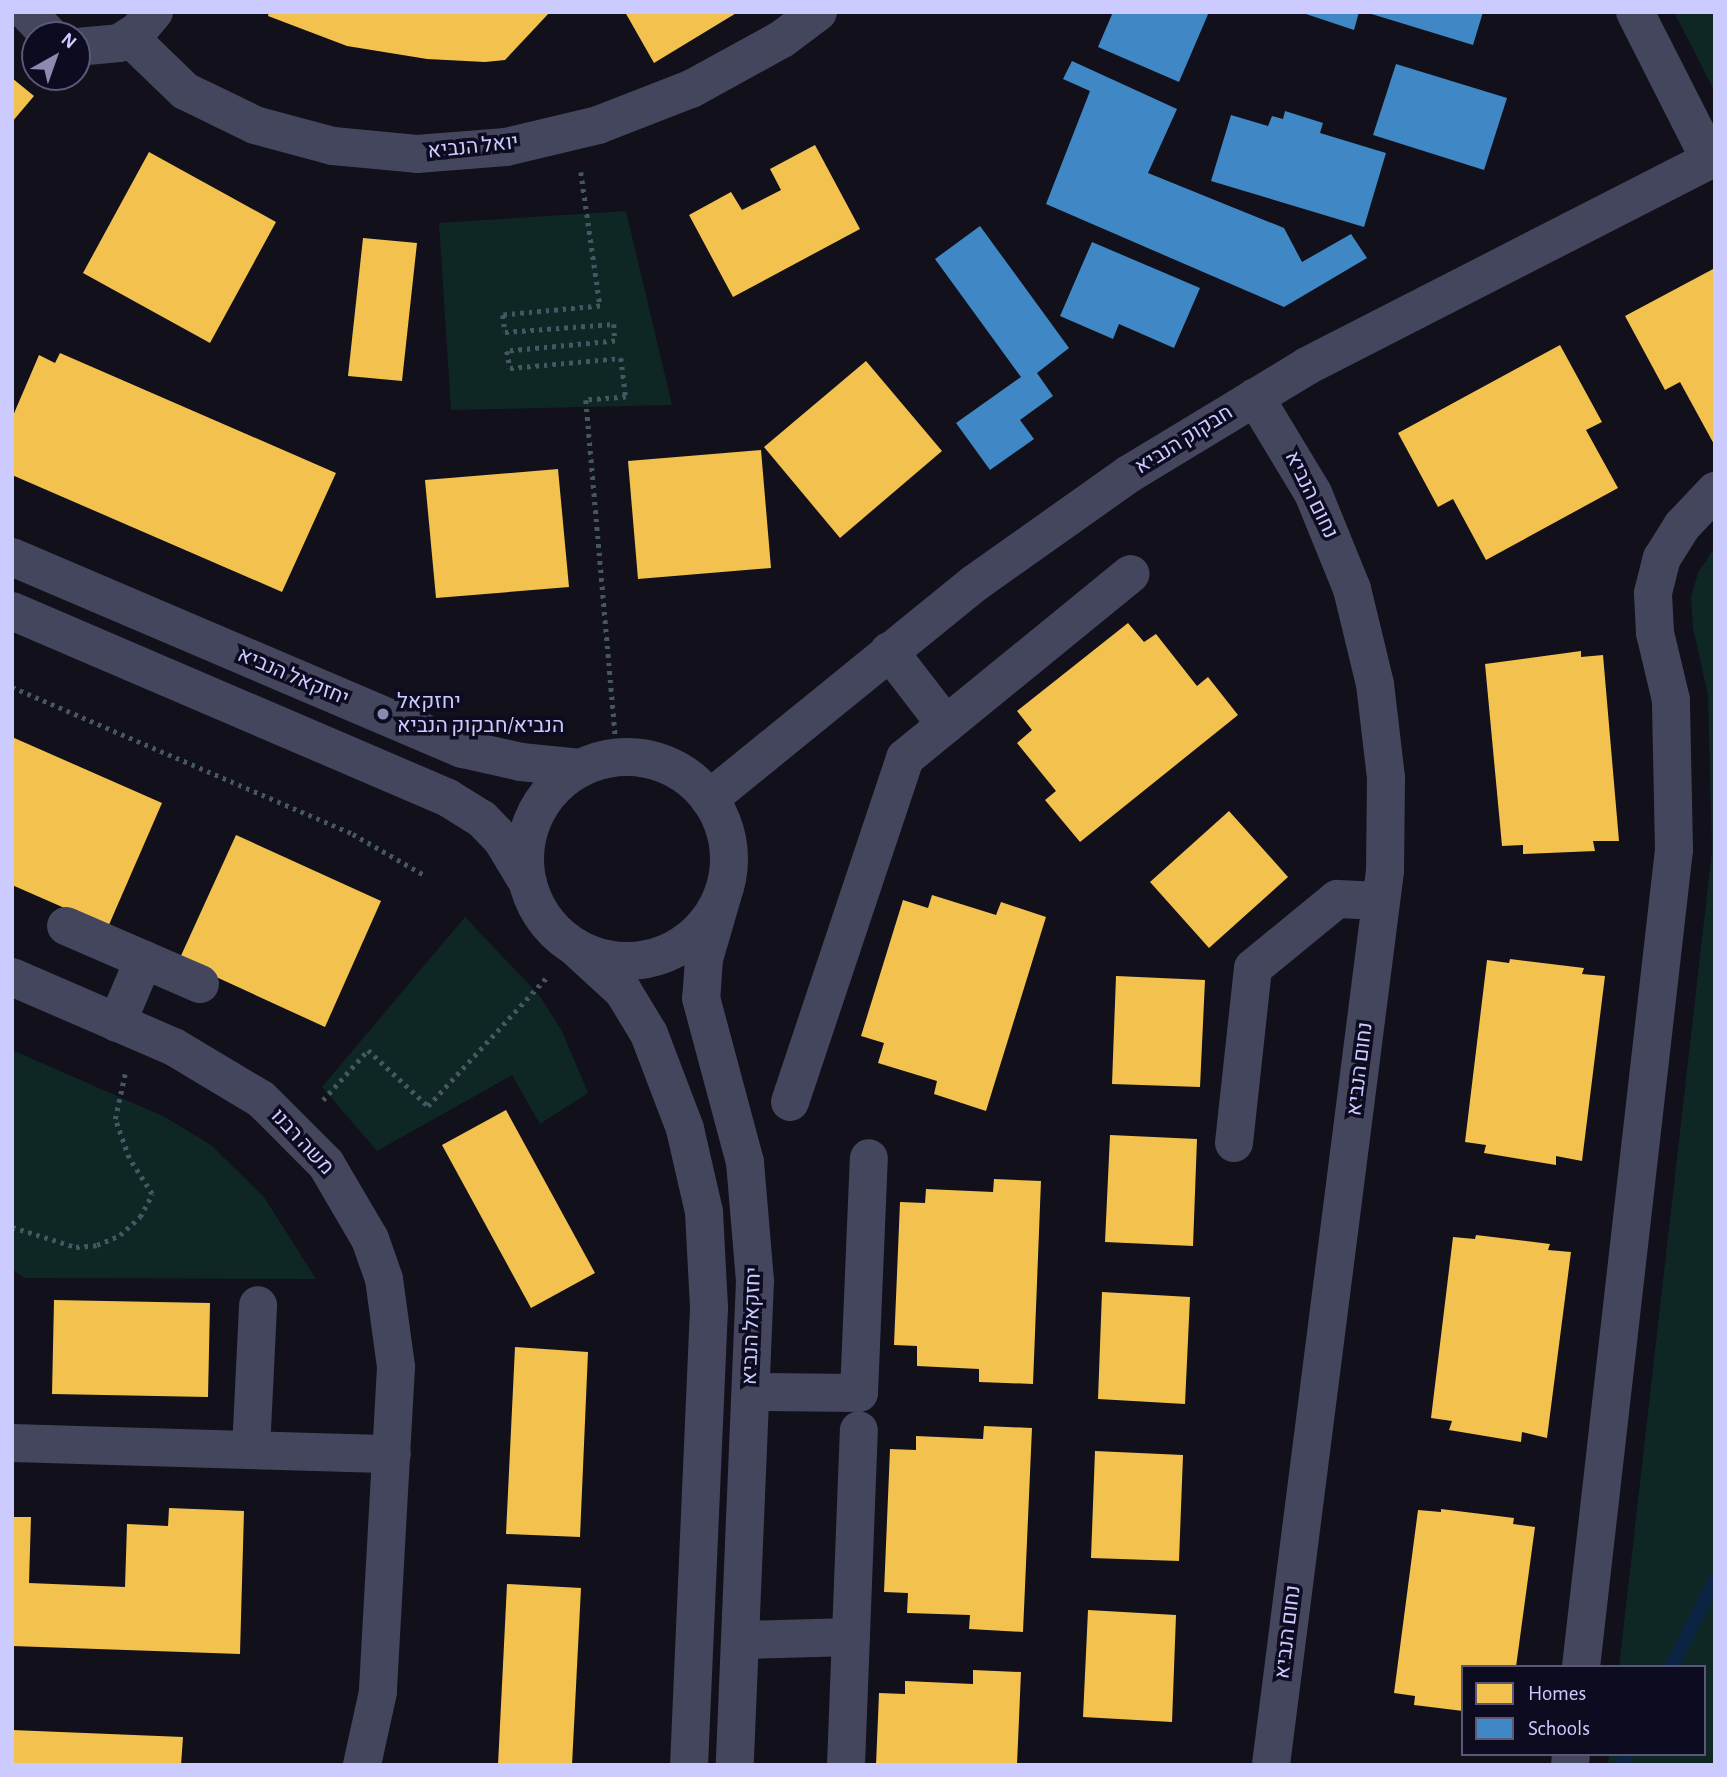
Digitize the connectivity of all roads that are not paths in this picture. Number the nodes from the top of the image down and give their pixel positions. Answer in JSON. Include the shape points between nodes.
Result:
{"nodes":[{"id":1,"x":818,"y":12,"type":"edge"},
{"id":2,"x":1635,"y":12,"type":"edge"},
{"id":3,"x":141,"y":25,"type":"edge"},
{"id":4,"x":91,"y":47,"type":"edge"},
{"id":5,"x":1712,"y":159,"type":"edge"},
{"id":6,"x":1255,"y":397,"type":"junction"},
{"id":7,"x":1715,"y":491,"type":"edge"},
{"id":8,"x":12,"y":557,"type":"edge"},
{"id":9,"x":1131,"y":574,"type":"dead end"},
{"id":10,"x":12,"y":611,"type":"edge"},
{"id":11,"x":889,"y":651,"type":"junction"},
{"id":12,"x":946,"y":725,"type":"junction"},
{"id":13,"x":581,"y":768,"type":"junction"},
{"id":14,"x":709,"y":799,"type":"junction"},
{"id":15,"x":528,"y":883,"type":"junction"},
{"id":16,"x":722,"y":897,"type":"junction"},
{"id":17,"x":1381,"y":901,"type":"junction"},
{"id":18,"x":66,"y":926,"type":"dead end"},
{"id":19,"x":575,"y":947,"type":"junction"},
{"id":20,"x":144,"y":959,"type":"junction"},
{"id":21,"x":12,"y":977,"type":"edge"},
{"id":22,"x":200,"y":984,"type":"dead end"},
{"id":23,"x":130,"y":1028,"type":"junction"},
{"id":24,"x":790,"y":1102,"type":"dead end"},
{"id":25,"x":1234,"y":1143,"type":"dead end"},
{"id":26,"x":869,"y":1158,"type":"dead end"},
{"id":27,"x":258,"y":1305,"type":"dead end"},
{"id":28,"x":751,"y":1392,"type":"junction"},
{"id":29,"x":859,"y":1430,"type":"dead end"},
{"id":30,"x":12,"y":1443,"type":"edge"},
{"id":31,"x":251,"y":1450,"type":"junction"},
{"id":32,"x":392,"y":1454,"type":"junction"},
{"id":33,"x":851,"y":1637,"type":"junction"},
{"id":34,"x":740,"y":1640,"type":"junction"},
{"id":35,"x":1581,"y":1665,"type":"edge"},
{"id":36,"x":362,"y":1765,"type":"edge"},
{"id":37,"x":690,"y":1765,"type":"edge"},
{"id":38,"x":735,"y":1765,"type":"edge"},
{"id":39,"x":846,"y":1765,"type":"edge"},
{"id":40,"x":1271,"y":1765,"type":"edge"}],
"edges":[{"from":1,"to":3,"type":"street","name":"יואל הנביא","via":[[782,39],[691,89],[575,130],[506,147],[417,154],[333,146],[255,125],[186,91]]},
{"from":2,"to":5,"type":"street","name":"חבקוק הנביא"},
{"from":3,"to":4,"type":"street","via":[[108,47]]},
{"from":5,"to":6,"type":"street","name":"חבקוק הנביא","via":[[1408,312]]},
{"from":6,"to":11,"type":"street","name":"חבקוק הנביא","via":[[1050,528]]},
{"from":6,"to":17,"type":"street","name":"נחום הנביא","via":[[1313,494],[1348,578],[1365,637],[1386,778]]},
{"from":7,"to":35,"type":"street","via":[[1683,525],[1662,558],[1653,593],[1655,633],[1671,699],[1674,849]]},
{"from":8,"to":13,"type":"street","name":"יחזקאל הנביא","via":[[463,749],[521,762]]},
{"from":9,"to":12,"type":"street"},
{"from":10,"to":15,"type":"street","via":[[448,798],[482,819],[502,840]]},
{"from":11,"to":12,"type":"street"},
{"from":11,"to":14,"type":"street","name":"חבקוק הנביא"},
{"from":12,"to":24,"type":"street","via":[[905,758]]},
{"from":13,"to":14,"type":"street","via":[[618,757],[648,760],[676,770]]},
{"from":13,"to":15,"type":"street","via":[[556,786],[538,810],[526,845]]},
{"from":14,"to":16,"type":"street","via":[[723,825],[729,854]]},
{"from":15,"to":19,"type":"street","via":[[550,926]]},
{"from":16,"to":19,"type":"street","via":[[706,924],[668,953],[621,960]]},
{"from":16,"to":28,"type":"street","name":"יחזקאל הנביא","via":[[704,959],[701,998],[749,1189],[755,1281]]},
{"from":17,"to":25,"type":"street","via":[[1337,899],[1253,968]]},
{"from":17,"to":40,"type":"street","name":"נחום הנביא"},
{"from":18,"to":20,"type":"street"},
{"from":19,"to":37,"type":"street","name":"יחזקאל הנביא","via":[[623,990],[649,1034],[685,1129],[704,1212],[709,1308]]},
{"from":20,"to":22,"type":"street"},
{"from":20,"to":23,"type":"street"},
{"from":21,"to":23,"type":"street","name":"משה רבנו"},
{"from":23,"to":32,"type":"street","name":"משה רבנו","via":[[220,1072],[297,1130],[351,1200],[384,1279],[396,1367]]},
{"from":26,"to":28,"type":"street","via":[[859,1393]]},
{"from":27,"to":31,"type":"street"},
{"from":28,"to":34,"type":"street","name":"יחזקאל הנביא"},
{"from":29,"to":33,"type":"street"},
{"from":30,"to":31,"type":"street"},
{"from":31,"to":32,"type":"street"},
{"from":32,"to":36,"type":"street","name":"משה רבנו","via":[[378,1692]]},
{"from":33,"to":34,"type":"street"},
{"from":33,"to":39,"type":"street"},
{"from":34,"to":38,"type":"street","name":"יחזקאל הנביא"}]}
